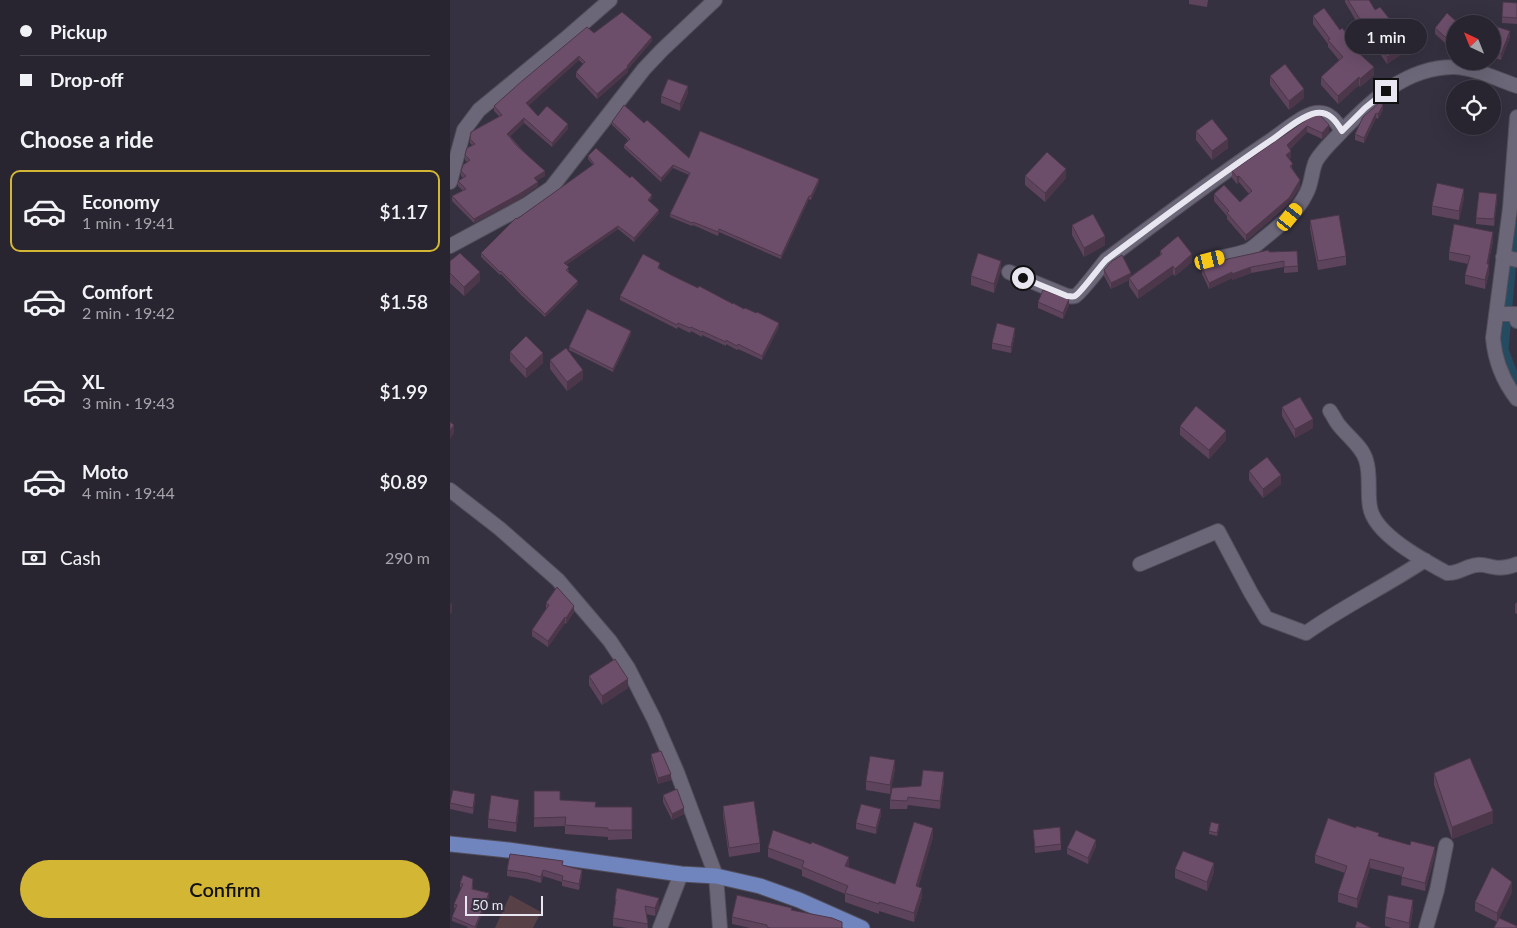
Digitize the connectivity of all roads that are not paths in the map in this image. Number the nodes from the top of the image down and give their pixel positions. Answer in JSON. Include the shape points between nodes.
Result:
{"nodes":[{"id":1,"x":610,"y":0,"type":"edge"},
{"id":2,"x":715,"y":0,"type":"edge"},
{"id":3,"x":1517,"y":86,"type":"edge"},
{"id":4,"x":1517,"y":117,"type":"edge"},
{"id":5,"x":1342,"y":131,"type":"junction"},
{"id":6,"x":450,"y":182,"type":"edge"},
{"id":7,"x":450,"y":246,"type":"edge"},
{"id":8,"x":1510,"y":259,"type":"edge"},
{"id":9,"x":1210,"y":260,"type":"dead end"},
{"id":10,"x":1008,"y":272,"type":"dead end"},
{"id":11,"x":1496,"y":314,"type":"junction"},
{"id":12,"x":1517,"y":322,"type":"edge"},
{"id":13,"x":1517,"y":399,"type":"edge"},
{"id":14,"x":1330,"y":411,"type":"dead end"},
{"id":15,"x":450,"y":490,"type":"edge"},
{"id":16,"x":1424,"y":560,"type":"junction"},
{"id":17,"x":1140,"y":564,"type":"dead end"},
{"id":18,"x":1517,"y":564,"type":"edge"},
{"id":19,"x":450,"y":844,"type":"edge"},
{"id":20,"x":1446,"y":845,"type":"dead end"},
{"id":21,"x":681,"y":874,"type":"junction"},
{"id":22,"x":716,"y":876,"type":"junction"},
{"id":23,"x":660,"y":928,"type":"edge"},
{"id":24,"x":720,"y":928,"type":"edge"},
{"id":25,"x":862,"y":928,"type":"edge"},
{"id":26,"x":1426,"y":928,"type":"edge"}],
"edges":[{"from":1,"to":6,"type":"street","via":[[479,110],[464,130]]},
{"from":2,"to":7,"type":"street","via":[[644,69],[551,188]]},
{"from":3,"to":5,"type":"street","via":[[1475,71],[1453,67],[1432,69],[1398,82]]},
{"from":4,"to":8,"type":"street","via":[[1510,208]]},
{"from":5,"to":9,"type":"street","via":[[1316,161],[1308,192],[1290,217],[1249,251]]},
{"from":5,"to":10,"type":"street","via":[[1334,119],[1324,113],[1314,113],[1302,120],[1106,260],[1081,292],[1074,296]]},
{"from":8,"to":11,"type":"street"},
{"from":11,"to":12,"type":"street","via":[[1516,314]]},
{"from":11,"to":13,"type":"street","via":[[1494,353],[1508,388]]},
{"from":14,"to":16,"type":"street","via":[[1367,461],[1370,510],[1377,524],[1393,540]]},
{"from":15,"to":22,"type":"street","via":[[558,580],[610,641],[654,719]]},
{"from":16,"to":17,"type":"street","via":[[1306,633],[1266,618],[1218,531]]},
{"from":16,"to":18,"type":"street","via":[[1453,574],[1476,565],[1496,568]]},
{"from":19,"to":21,"type":"main road"},
{"from":20,"to":26,"type":"street"},
{"from":21,"to":22,"type":"main road"},
{"from":21,"to":23,"type":"street"},
{"from":22,"to":24,"type":"street"},
{"from":22,"to":25,"type":"main road","via":[[791,897]]}]}
